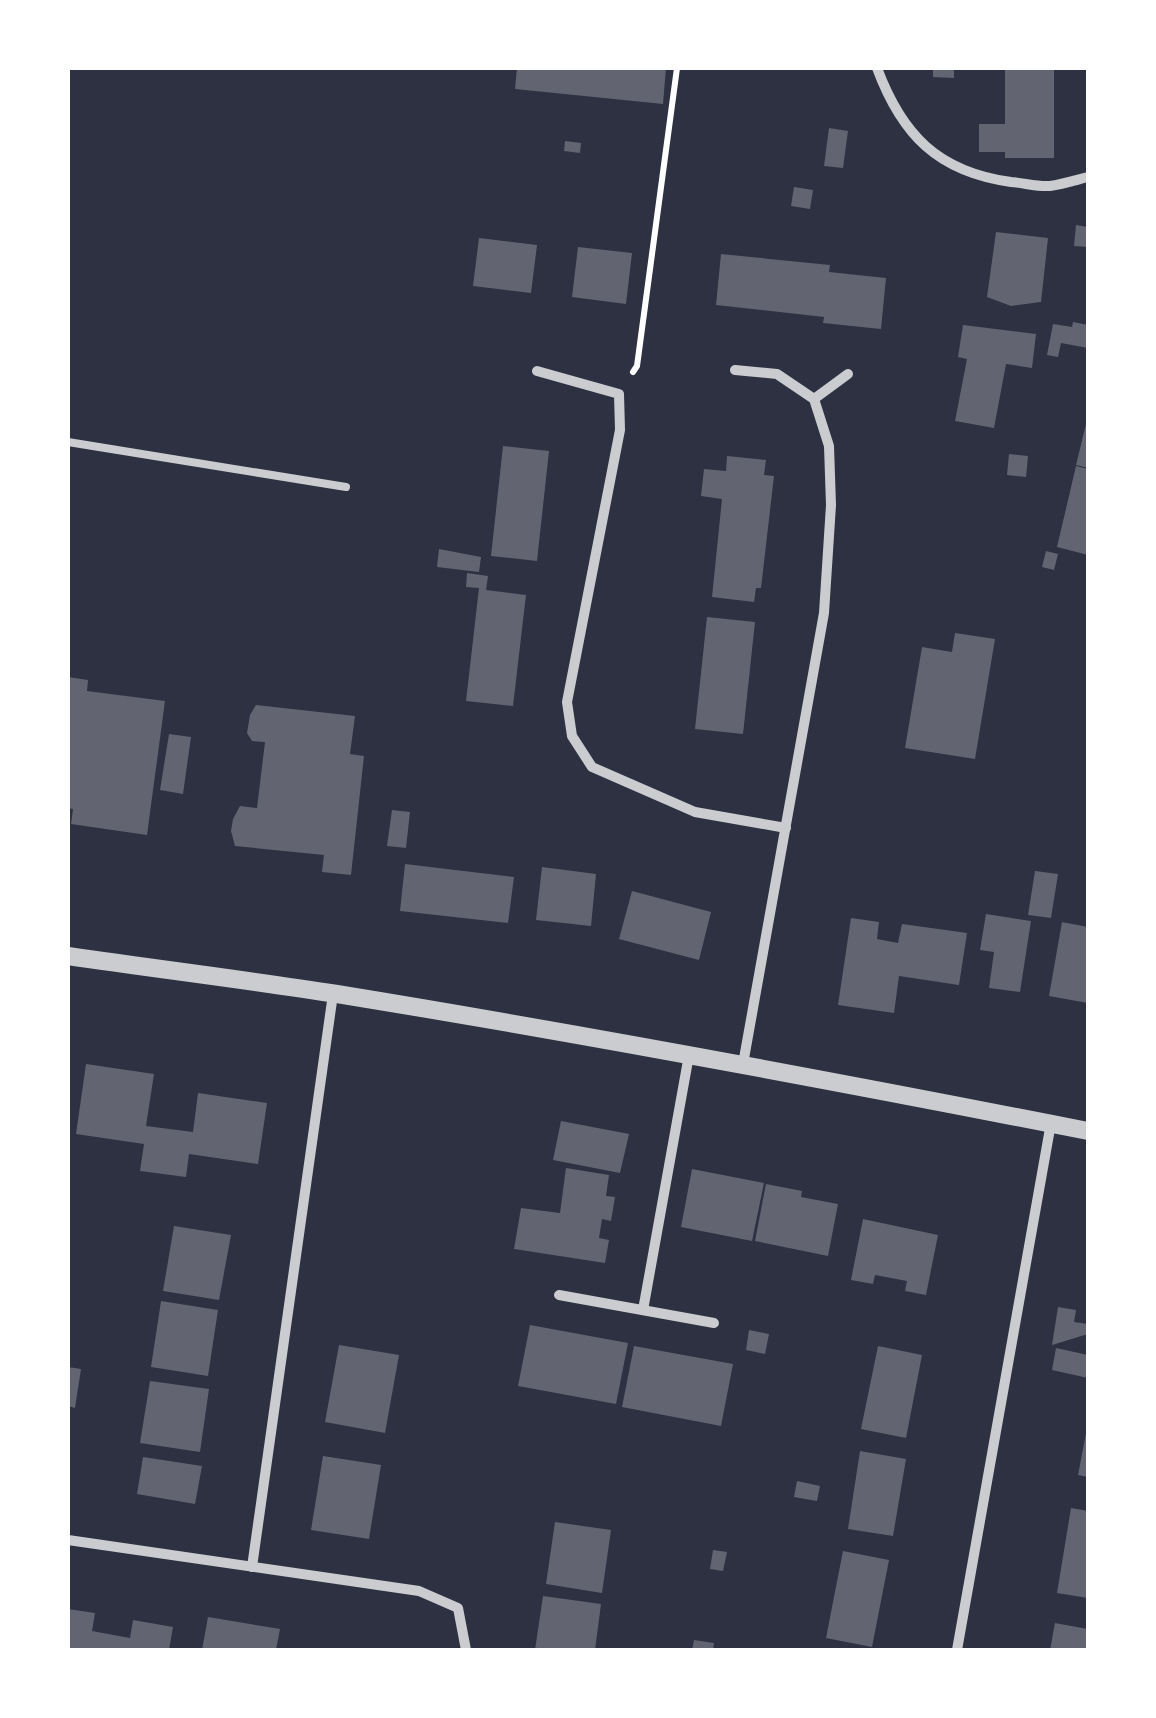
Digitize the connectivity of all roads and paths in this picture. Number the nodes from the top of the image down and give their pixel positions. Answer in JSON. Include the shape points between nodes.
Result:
{"nodes":[{"id":1,"x":677,"y":68,"type":"edge"},
{"id":2,"x":878,"y":68,"type":"edge"},
{"id":3,"x":1088,"y":177,"type":"edge"},
{"id":4,"x":735,"y":370,"type":"dead end"},
{"id":5,"x":537,"y":371,"type":"dead end"},
{"id":6,"x":848,"y":374,"type":"dead end"},
{"id":7,"x":619,"y":394,"type":"junction"},
{"id":8,"x":814,"y":399,"type":"junction"},
{"id":9,"x":68,"y":442,"type":"edge"},
{"id":10,"x":346,"y":487,"type":"dead end"},
{"id":11,"x":786,"y":828,"type":"junction"},
{"id":12,"x":68,"y":956,"type":"edge"},
{"id":13,"x":332,"y":994,"type":"junction"},
{"id":14,"x":689,"y":1055,"type":"junction"},
{"id":15,"x":743,"y":1064,"type":"junction"},
{"id":16,"x":1051,"y":1124,"type":"junction"},
{"id":17,"x":1088,"y":1131,"type":"edge"},
{"id":18,"x":560,"y":1295,"type":"dead end"},
{"id":19,"x":643,"y":1310,"type":"junction"},
{"id":20,"x":714,"y":1323,"type":"dead end"},
{"id":21,"x":68,"y":1540,"type":"edge"},
{"id":22,"x":252,"y":1566,"type":"junction"},
{"id":23,"x":466,"y":1650,"type":"edge"},
{"id":24,"x":958,"y":1650,"type":"edge"}],
"edges":[{"from":1,"to":7,"type":"path","via":[[637,366]]},
{"from":2,"to":3,"type":"street","via":[[912,135],[944,159],[987,178],[1046,186]]},
{"from":4,"to":8,"type":"street","via":[[777,374]]},
{"from":5,"to":7,"type":"street"},
{"from":6,"to":8,"type":"street"},
{"from":7,"to":11,"type":"street","via":[[620,430],[568,702],[572,736],[592,767],[695,812]]},
{"from":8,"to":11,"type":"street","via":[[828,446],[831,505],[824,613]]},
{"from":9,"to":10,"type":"lane"},
{"from":11,"to":15,"type":"street"},
{"from":12,"to":13,"type":"street"},
{"from":13,"to":14,"type":"street"},
{"from":13,"to":22,"type":"street"},
{"from":14,"to":15,"type":"street"},
{"from":14,"to":19,"type":"street"},
{"from":15,"to":16,"type":"street"},
{"from":16,"to":17,"type":"street"},
{"from":16,"to":24,"type":"street"},
{"from":18,"to":19,"type":"street"},
{"from":19,"to":20,"type":"street"},
{"from":21,"to":22,"type":"street"},
{"from":22,"to":23,"type":"street","via":[[419,1591],[458,1608]]}]}
